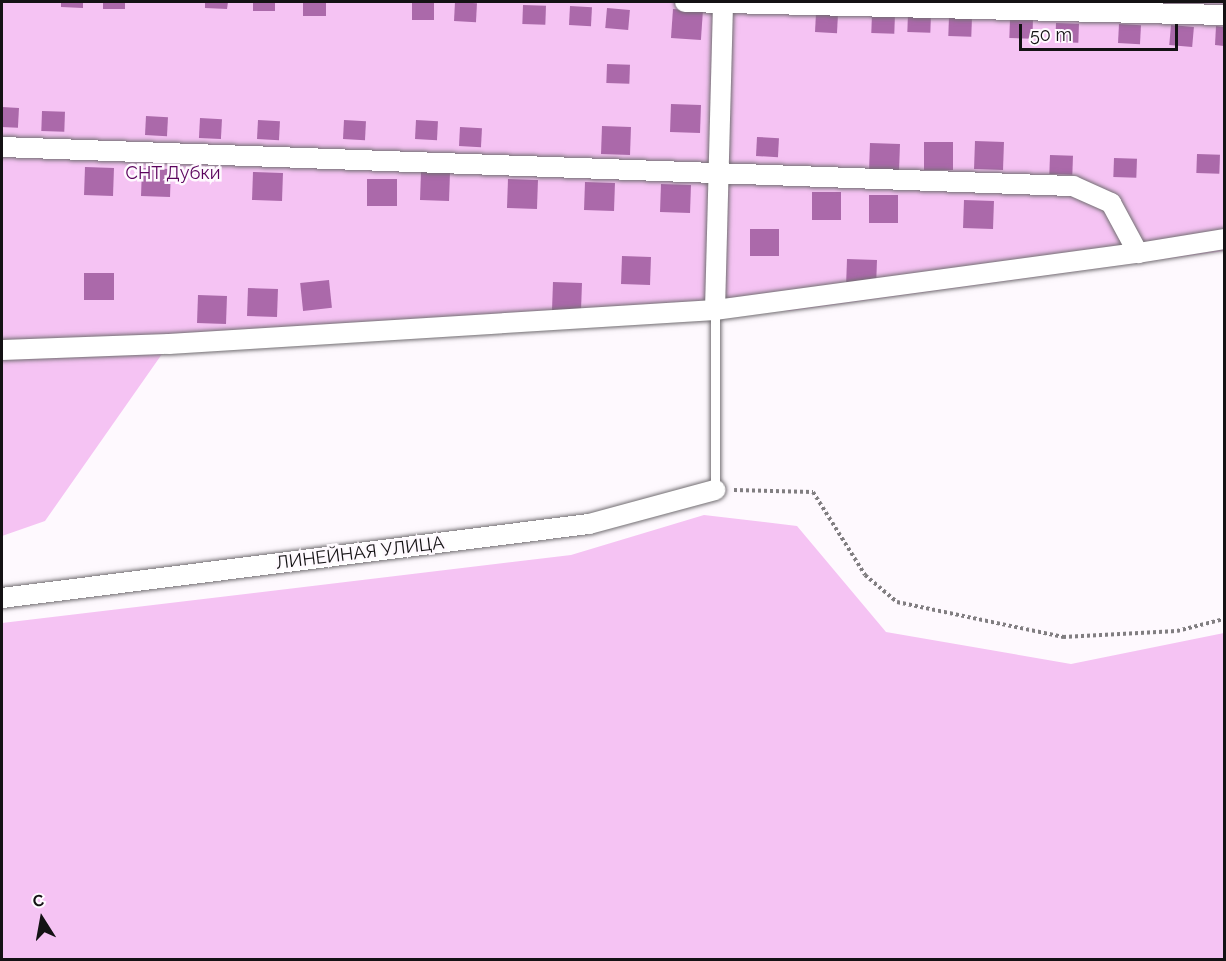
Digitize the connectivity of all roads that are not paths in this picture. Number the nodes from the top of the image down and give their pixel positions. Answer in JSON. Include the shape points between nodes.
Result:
{"nodes":[{"id":1,"x":685,"y":2,"type":"edge"},
{"id":2,"x":722,"y":2,"type":"edge"},
{"id":3,"x":1224,"y":15,"type":"edge"},
{"id":4,"x":2,"y":147,"type":"edge"},
{"id":5,"x":718,"y":175,"type":"junction"},
{"id":6,"x":1224,"y":239,"type":"edge"},
{"id":7,"x":1138,"y":253,"type":"junction"},
{"id":8,"x":715,"y":310,"type":"junction"},
{"id":9,"x":2,"y":350,"type":"edge"},
{"id":10,"x":715,"y":490,"type":"joint"},
{"id":11,"x":2,"y":598,"type":"edge"}],
"edges":[{"from":1,"to":2,"type":"street"},
{"from":2,"to":3,"type":"street"},
{"from":2,"to":5,"type":"street"},
{"from":4,"to":5,"type":"street"},
{"from":5,"to":7,"type":"street","via":[[1072,186],[1111,203]]},
{"from":5,"to":8,"type":"street"},
{"from":6,"to":7,"type":"street"},
{"from":7,"to":8,"type":"street"},
{"from":8,"to":9,"type":"street","via":[[169,344]]},
{"from":8,"to":10,"type":"lane"},
{"from":10,"to":11,"type":"street","name":"ЛИНЕЙНАЯ УЛИЦА","via":[[589,524]]}]}
